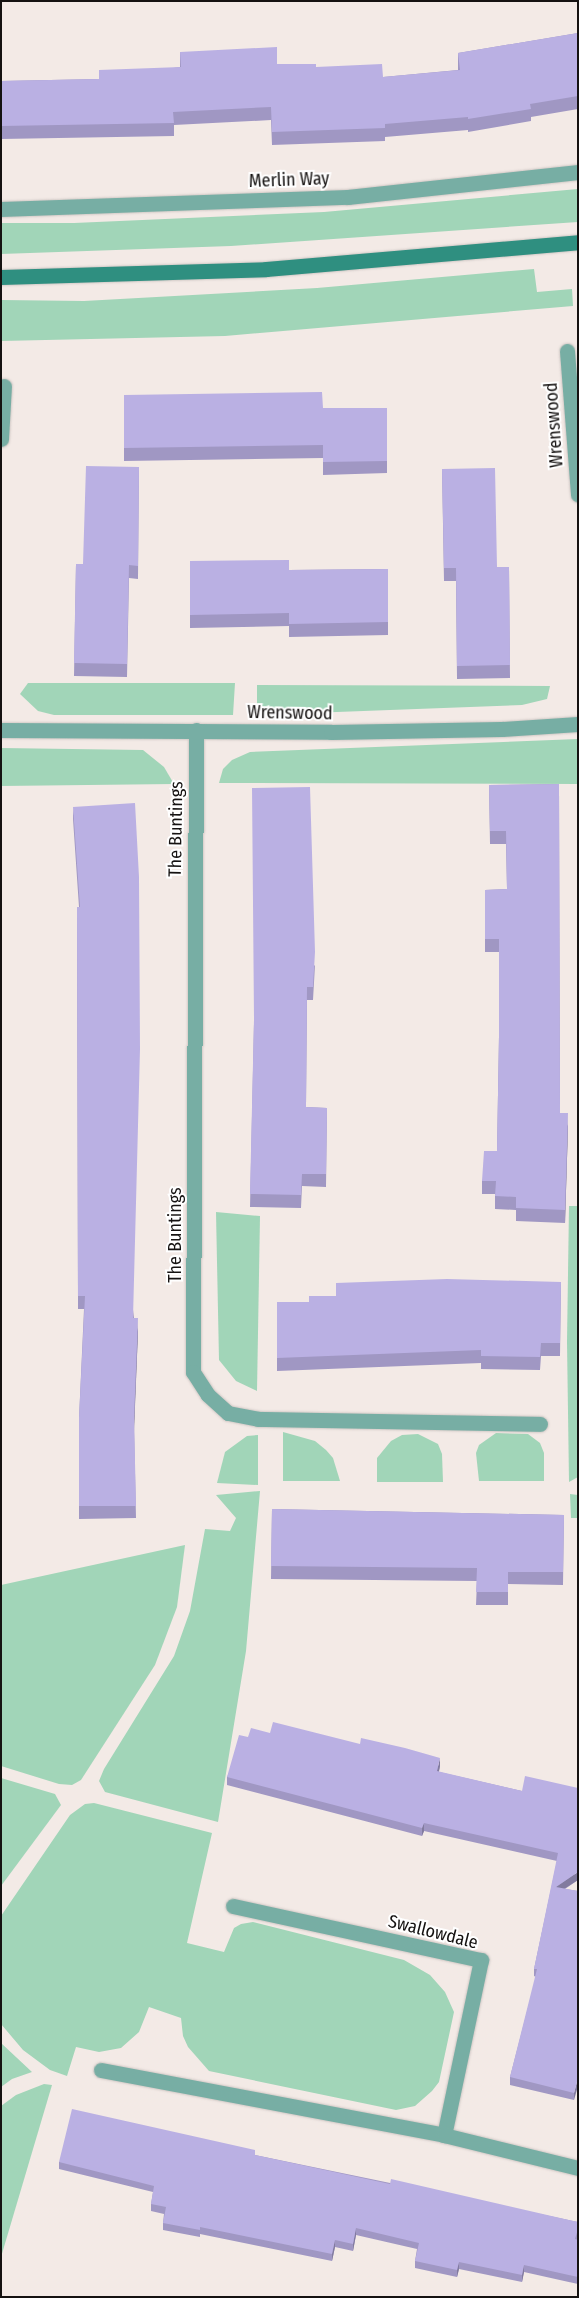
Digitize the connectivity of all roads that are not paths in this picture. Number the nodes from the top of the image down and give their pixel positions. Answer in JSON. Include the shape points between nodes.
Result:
{"nodes":[{"id":1,"x":578,"y":172,"type":"edge"},
{"id":2,"x":1,"y":209,"type":"edge"},
{"id":3,"x":578,"y":242,"type":"edge"},
{"id":4,"x":1,"y":277,"type":"edge"},
{"id":5,"x":568,"y":351,"type":"dead end"},
{"id":6,"x":4,"y":386,"type":"dead end"},
{"id":7,"x":1,"y":440,"type":"edge"},
{"id":8,"x":578,"y":495,"type":"edge"},
{"id":9,"x":578,"y":724,"type":"edge"},
{"id":10,"x":1,"y":730,"type":"edge"},
{"id":11,"x":196,"y":730,"type":"junction"},
{"id":12,"x":540,"y":1424,"type":"dead end"},
{"id":13,"x":233,"y":1906,"type":"dead end"},
{"id":14,"x":101,"y":2070,"type":"dead end"},
{"id":15,"x":444,"y":2135,"type":"junction"},
{"id":16,"x":578,"y":2168,"type":"edge"}],
"edges":[{"from":1,"to":2,"type":"street","name":"Merlin Way","via":[[348,197]]},
{"from":3,"to":4,"type":"street","via":[[266,269]]},
{"from":5,"to":8,"type":"street","name":"Wrenswood"},
{"from":6,"to":7,"type":"street"},
{"from":9,"to":11,"type":"street","name":"Wrenswood","via":[[482,730]]},
{"from":10,"to":11,"type":"street","name":"Wrenswood"},
{"from":11,"to":12,"type":"street","name":"The Buntings","via":[[193,1372],[208,1395],[228,1413],[258,1419]]},
{"from":13,"to":15,"type":"street","name":"Swallowdale","via":[[481,1960]]},
{"from":14,"to":15,"type":"street"},
{"from":15,"to":16,"type":"street"}]}
